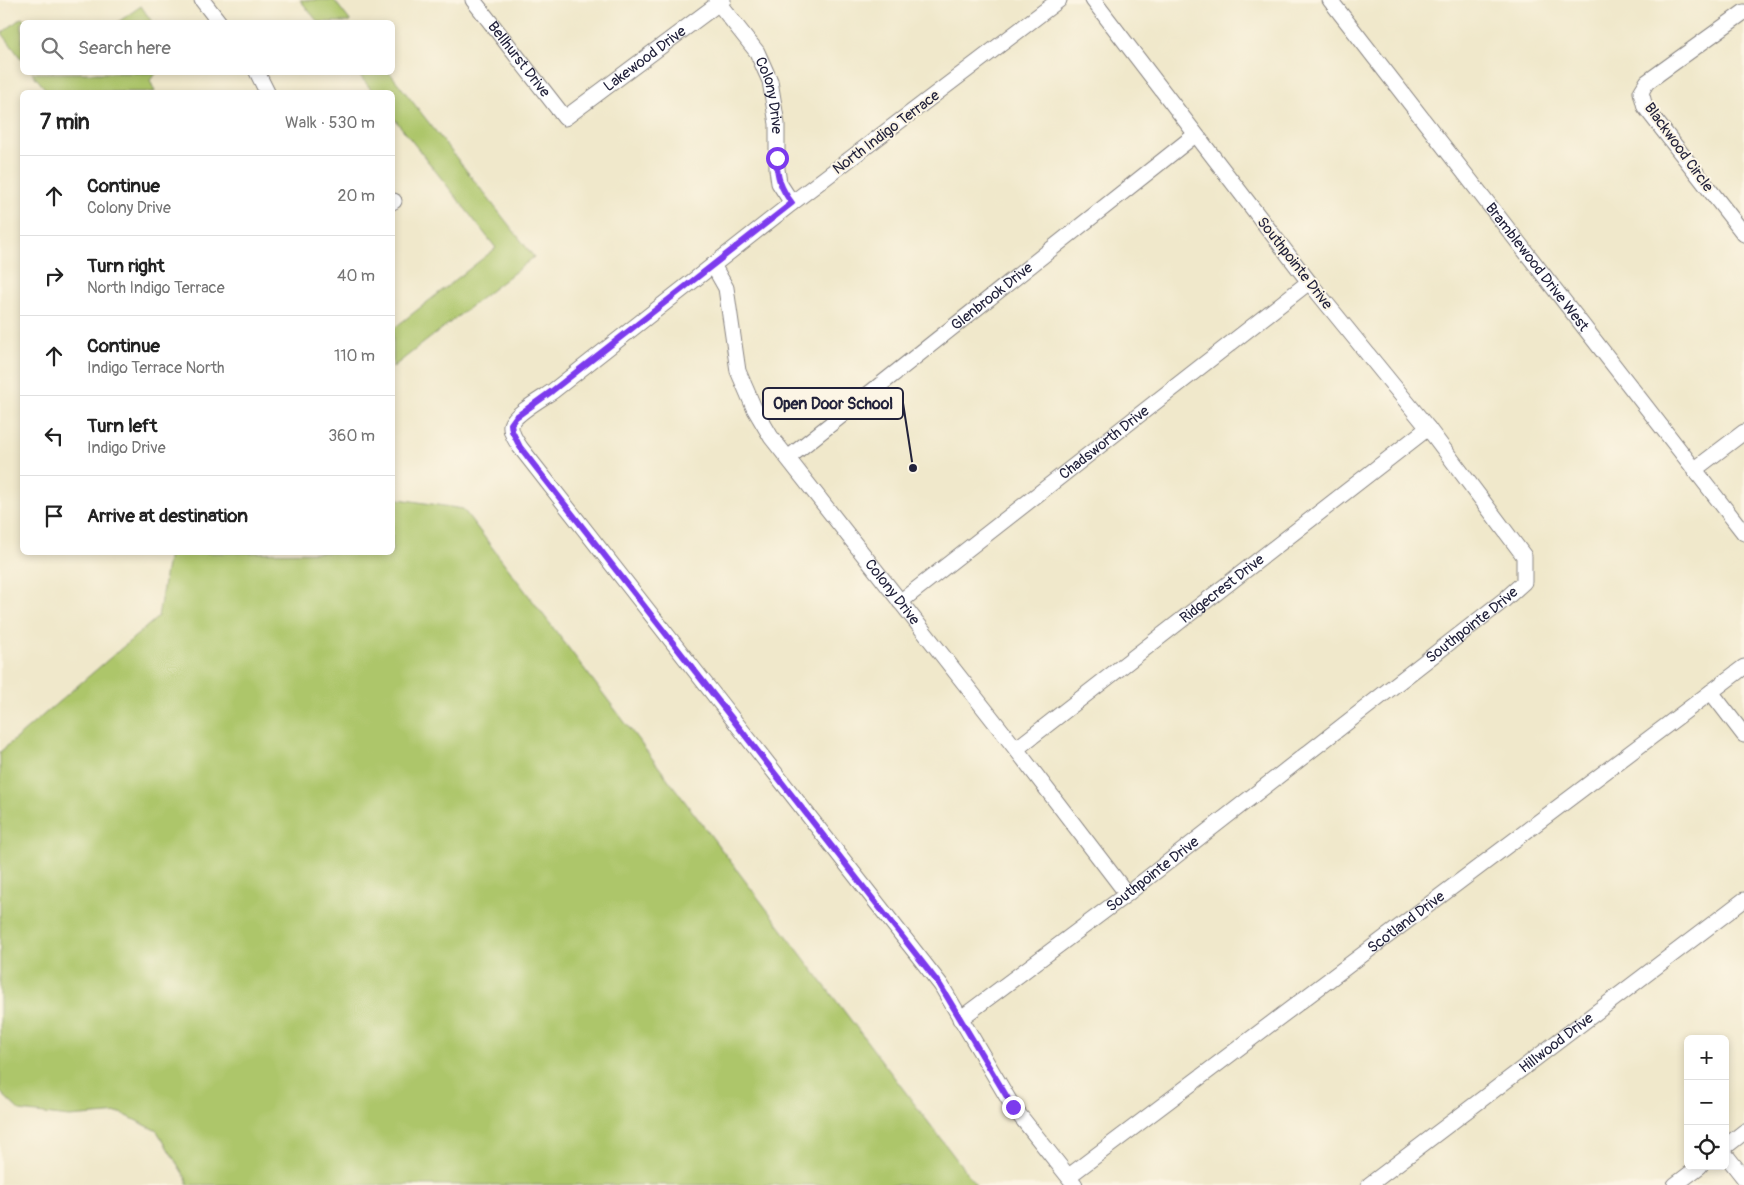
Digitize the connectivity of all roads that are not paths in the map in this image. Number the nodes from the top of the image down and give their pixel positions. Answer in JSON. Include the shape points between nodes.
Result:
{"nodes":[{"id":1,"x":202,"y":0,"type":"edge"},
{"id":2,"x":473,"y":0,"type":"edge"},
{"id":3,"x":1059,"y":0,"type":"edge"},
{"id":4,"x":1093,"y":0,"type":"edge"},
{"id":5,"x":1330,"y":0,"type":"edge"},
{"id":6,"x":719,"y":1,"type":"edge"},
{"id":7,"x":1744,"y":12,"type":"edge"},
{"id":8,"x":217,"y":20,"type":"edge"},
{"id":9,"x":258,"y":75,"type":"edge"},
{"id":10,"x":266,"y":90,"type":"edge"},
{"id":11,"x":565,"y":118,"type":"joint"},
{"id":12,"x":1195,"y":135,"type":"junction"},
{"id":13,"x":792,"y":203,"type":"junction"},
{"id":14,"x":1744,"y":234,"type":"edge"},
{"id":15,"x":713,"y":265,"type":"junction"},
{"id":16,"x":1308,"y":282,"type":"junction"},
{"id":17,"x":1428,"y":428,"type":"junction"},
{"id":18,"x":1744,"y":432,"type":"edge"},
{"id":19,"x":788,"y":458,"type":"junction"},
{"id":20,"x":1694,"y":470,"type":"junction"},
{"id":21,"x":1744,"y":533,"type":"edge"},
{"id":22,"x":900,"y":602,"type":"junction"},
{"id":23,"x":1744,"y":667,"type":"edge"},
{"id":24,"x":1712,"y":692,"type":"junction"},
{"id":25,"x":1744,"y":735,"type":"edge"},
{"id":26,"x":1016,"y":749,"type":"junction"},
{"id":27,"x":1127,"y":894,"type":"junction"},
{"id":28,"x":1744,"y":900,"type":"edge"},
{"id":29,"x":960,"y":1019,"type":"junction"},
{"id":30,"x":1744,"y":1132,"type":"edge"},
{"id":31,"x":1729,"y":1144,"type":"edge"},
{"id":32,"x":1729,"y":1159,"type":"edge"},
{"id":33,"x":1695,"y":1170,"type":"edge"},
{"id":34,"x":1744,"y":1178,"type":"edge"},
{"id":35,"x":1072,"y":1180,"type":"edge"},
{"id":36,"x":1369,"y":1185,"type":"edge"},
{"id":37,"x":1675,"y":1185,"type":"edge"}],
"edges":[{"from":1,"to":8,"type":"street"},
{"from":2,"to":11,"type":"street","name":"Bellhurst Drive"},
{"from":3,"to":13,"type":"street","name":"North Indigo Terrace"},
{"from":4,"to":12,"type":"street","name":"Southpointe Drive"},
{"from":5,"to":20,"type":"street","name":"Bramblewood Drive West"},
{"from":6,"to":11,"type":"street","name":"Lakewood Drive"},
{"from":6,"to":13,"type":"street","name":"Colony Drive","via":[[757,52],[770,81],[777,124],[776,169],[779,183]]},
{"from":7,"to":14,"type":"street","name":"Blackwood Circle","via":[[1647,82],[1641,92],[1645,107]]},
{"from":9,"to":10,"type":"street"},
{"from":12,"to":16,"type":"street","name":"Southpointe Drive"},
{"from":12,"to":19,"type":"street","name":"Glenbrook Drive"},
{"from":13,"to":15,"type":"street","name":"North Indigo Terrace"},
{"from":15,"to":19,"type":"street","name":"Colony Drive","via":[[726,288],[738,371],[771,438]]},
{"from":15,"to":29,"type":"street","name":"North Indigo Terrace","via":[[516,417],[511,424],[512,431],[520,447],[940,985]]},
{"from":16,"to":17,"type":"street","name":"Southpointe Drive"},
{"from":16,"to":22,"type":"street","name":"Chadsworth Drive"},
{"from":17,"to":26,"type":"street","name":"Ridgecrest Drive"},
{"from":17,"to":27,"type":"street","name":"Southpointe Drive","via":[[1524,556],[1524,582]]},
{"from":18,"to":20,"type":"street"},
{"from":19,"to":22,"type":"street","name":"Colony Drive"},
{"from":20,"to":21,"type":"street","name":"Bramblewood Drive West"},
{"from":22,"to":26,"type":"street","name":"Colony Drive"},
{"from":23,"to":24,"type":"street","name":"Scotland Drive"},
{"from":24,"to":25,"type":"street"},
{"from":24,"to":35,"type":"street","name":"Scotland Drive"},
{"from":26,"to":27,"type":"street","name":"Colony Drive"},
{"from":27,"to":29,"type":"street","name":"Southpointe Drive"},
{"from":28,"to":36,"type":"street","name":"Hillwood Drive"},
{"from":29,"to":35,"type":"street","via":[[1013,1107]]},
{"from":30,"to":31,"type":"street"},
{"from":32,"to":34,"type":"street"},
{"from":33,"to":37,"type":"street"}]}
